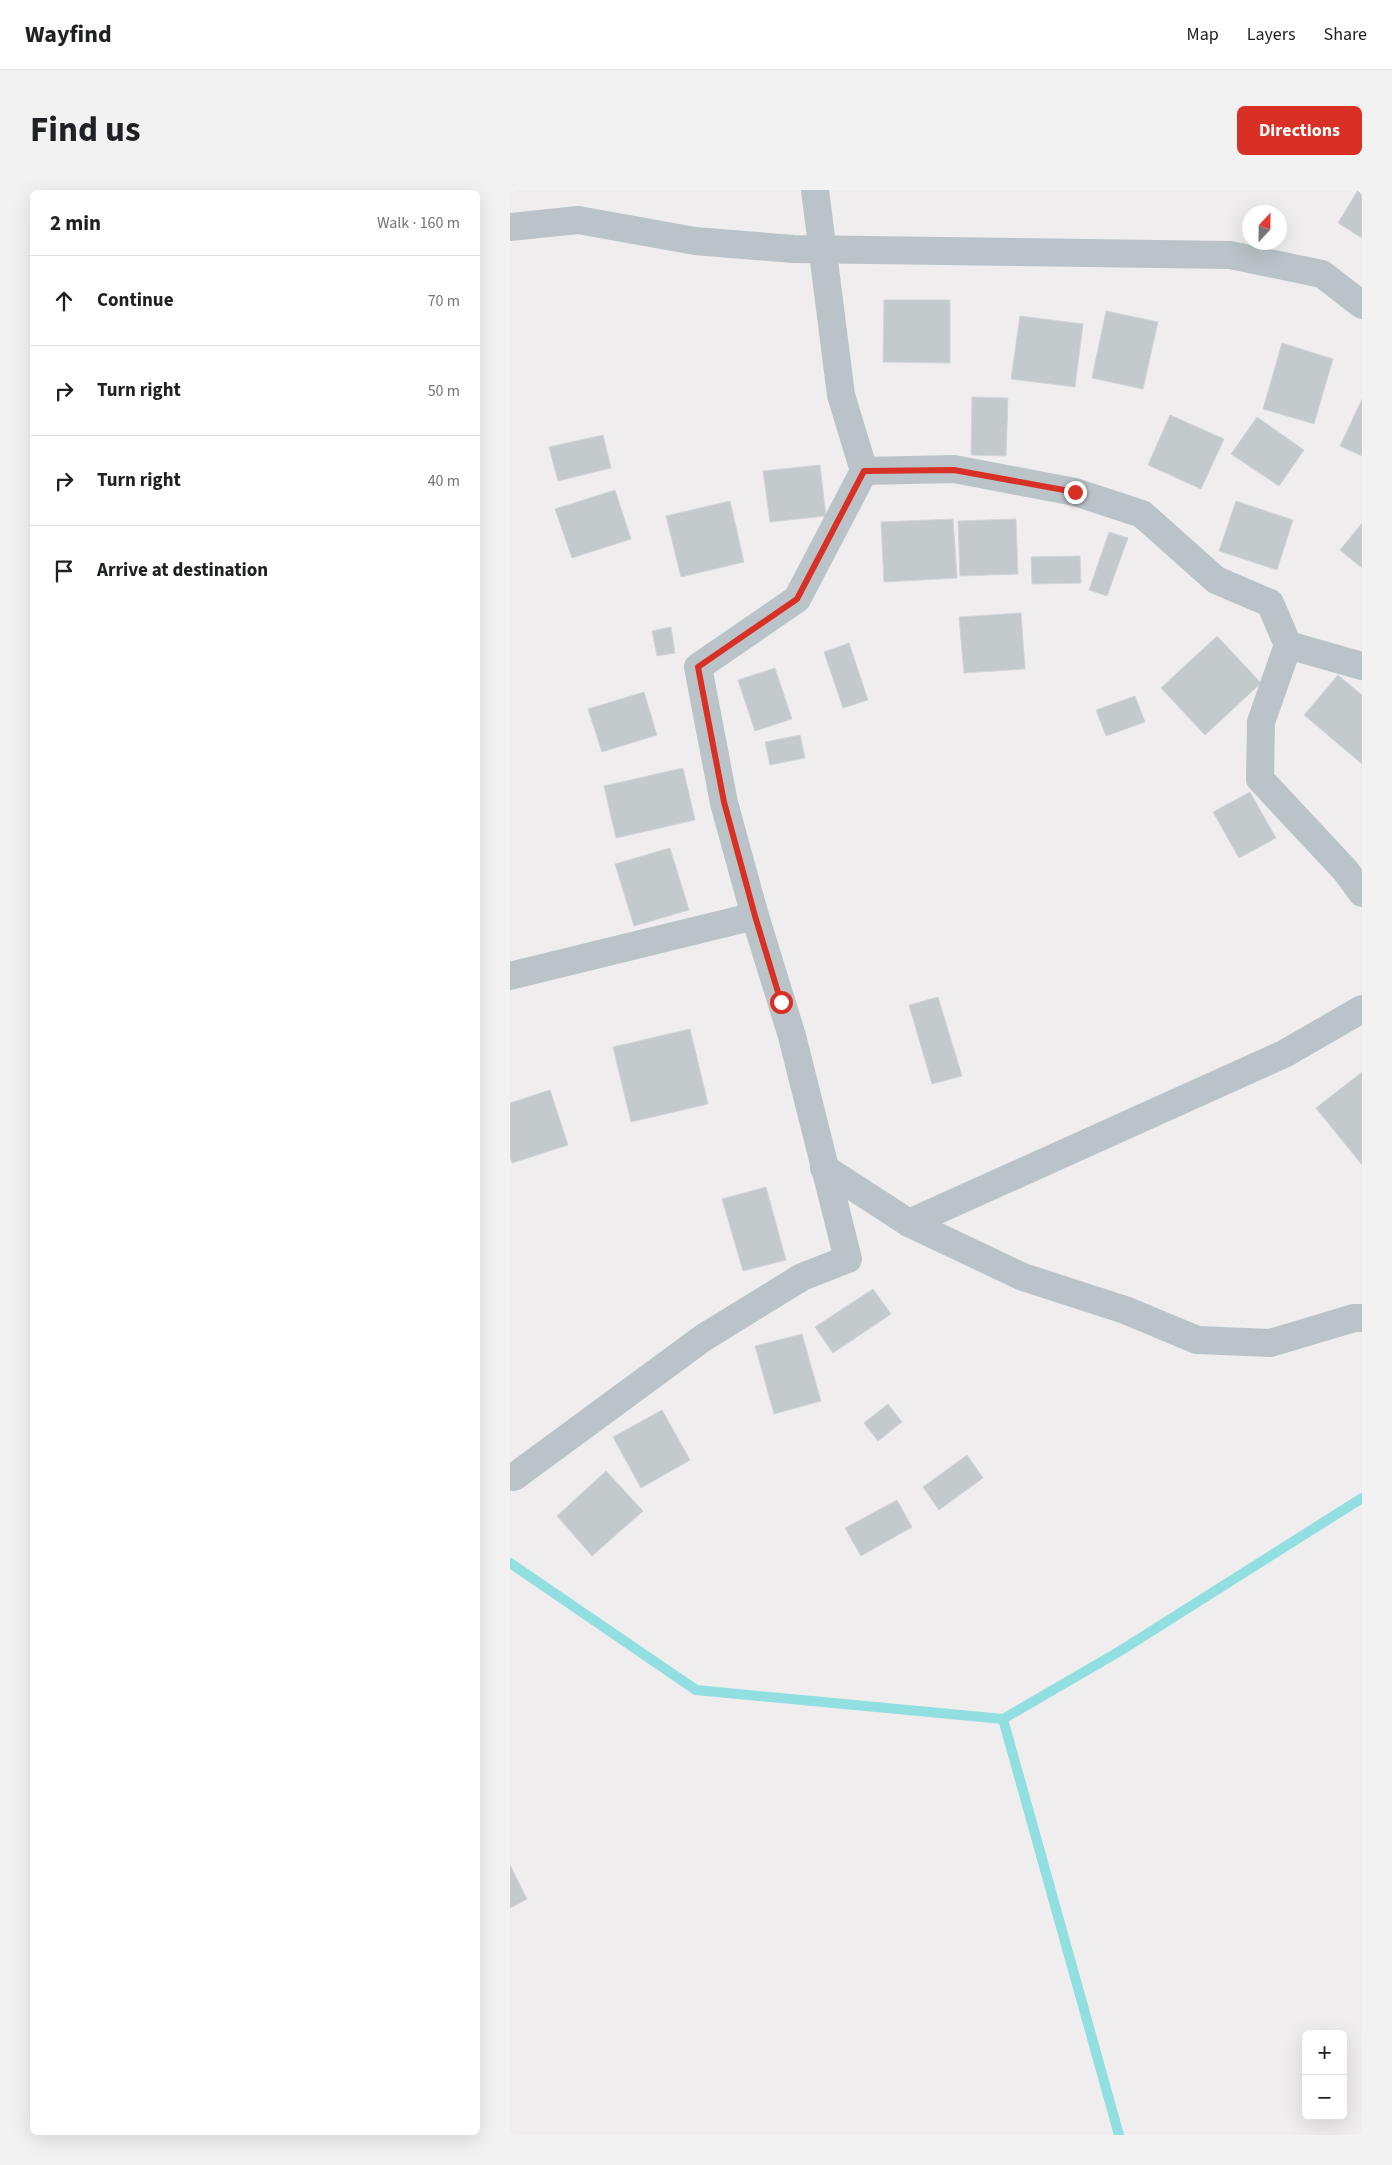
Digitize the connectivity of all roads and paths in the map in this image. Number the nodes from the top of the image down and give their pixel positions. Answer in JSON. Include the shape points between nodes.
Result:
{"nodes":[{"id":1,"x":815,"y":190,"type":"edge"},
{"id":2,"x":510,"y":227,"type":"edge"},
{"id":3,"x":821,"y":248,"type":"junction"},
{"id":4,"x":1362,"y":305,"type":"edge"},
{"id":5,"x":864,"y":471,"type":"junction"},
{"id":6,"x":1288,"y":645,"type":"junction"},
{"id":7,"x":1362,"y":666,"type":"edge"},
{"id":8,"x":1362,"y":893,"type":"edge"},
{"id":9,"x":755,"y":916,"type":"junction"},
{"id":10,"x":510,"y":976,"type":"edge"},
{"id":11,"x":1362,"y":1009,"type":"edge"},
{"id":12,"x":824,"y":1168,"type":"junction"},
{"id":13,"x":909,"y":1223,"type":"junction"},
{"id":14,"x":1362,"y":1318,"type":"edge"},
{"id":15,"x":514,"y":1477,"type":"dead end"}],
"edges":[{"from":1,"to":3,"type":"street"},
{"from":2,"to":3,"type":"street","via":[[578,220],[695,241],[793,249]]},
{"from":3,"to":4,"type":"street","via":[[1230,255],[1322,274]]},
{"from":3,"to":5,"type":"street","via":[[840,395]]},
{"from":5,"to":6,"type":"street","via":[[954,470],[1075,492],[1142,514],[1216,580],[1270,603]]},
{"from":5,"to":9,"type":"street","via":[[797,599],[698,667],[724,802]]},
{"from":6,"to":7,"type":"street"},
{"from":6,"to":8,"type":"street","via":[[1261,722],[1260,780],[1345,870]]},
{"from":9,"to":10,"type":"street"},
{"from":9,"to":12,"type":"street","via":[[792,1036]]},
{"from":11,"to":13,"type":"street","via":[[1284,1054]]},
{"from":12,"to":13,"type":"street"},
{"from":12,"to":15,"type":"street","via":[[848,1259],[802,1277],[703,1338]]},
{"from":13,"to":14,"type":"street","via":[[1023,1277],[1125,1310],[1197,1340],[1270,1343]]}]}
